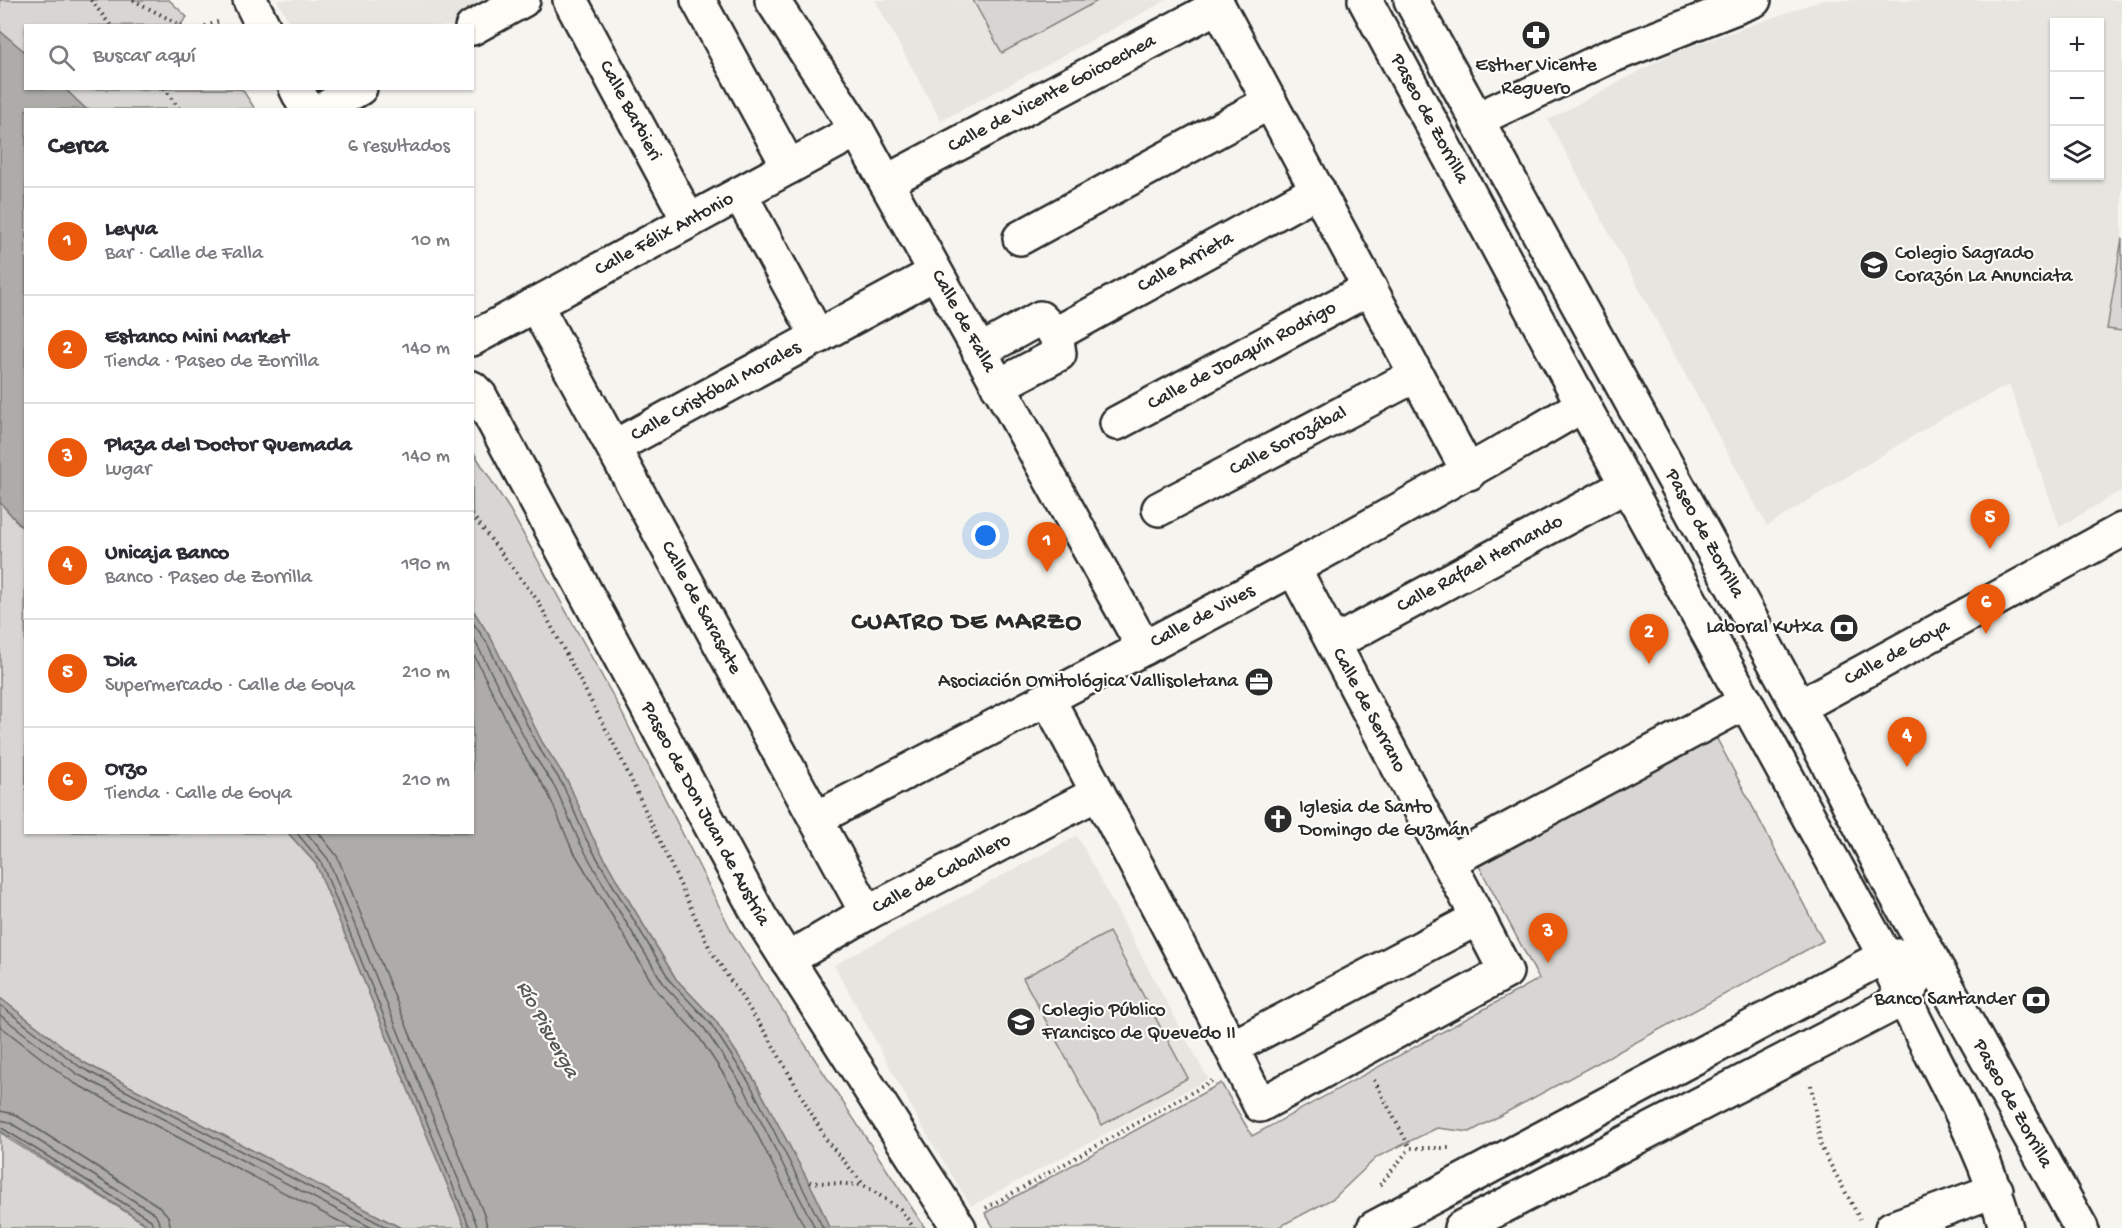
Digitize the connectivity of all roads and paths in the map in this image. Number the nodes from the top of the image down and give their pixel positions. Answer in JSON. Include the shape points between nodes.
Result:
{"nodes":[{"id":1,"x":91,"y":0,"type":"edge"},
{"id":2,"x":133,"y":0,"type":"edge"},
{"id":3,"x":250,"y":0,"type":"edge"},
{"id":4,"x":523,"y":0,"type":"edge"},
{"id":5,"x":570,"y":0,"type":"edge"},
{"id":6,"x":698,"y":0,"type":"edge"},
{"id":7,"x":772,"y":0,"type":"edge"},
{"id":8,"x":1365,"y":0,"type":"edge"},
{"id":9,"x":1411,"y":0,"type":"edge"},
{"id":10,"x":1754,"y":0,"type":"edge"},
{"id":11,"x":1216,"y":3,"type":"edge"},
{"id":12,"x":218,"y":22,"type":"dead end"},
{"id":13,"x":109,"y":24,"type":"edge"},
{"id":14,"x":179,"y":24,"type":"edge"},
{"id":15,"x":212,"y":24,"type":"edge"},
{"id":16,"x":262,"y":24,"type":"edge"},
{"id":17,"x":474,"y":27,"type":"edge"},
{"id":18,"x":165,"y":90,"type":"edge"},
{"id":19,"x":297,"y":90,"type":"edge"},
{"id":20,"x":357,"y":90,"type":"edge"},
{"id":21,"x":1270,"y":102,"type":"junction"},
{"id":22,"x":179,"y":108,"type":"edge"},
{"id":23,"x":306,"y":108,"type":"edge"},
{"id":24,"x":325,"y":108,"type":"edge"},
{"id":25,"x":1476,"y":120,"type":"junction"},
{"id":26,"x":857,"y":130,"type":"junction"},
{"id":27,"x":789,"y":167,"type":"junction"},
{"id":28,"x":886,"y":182,"type":"junction"},
{"id":29,"x":1318,"y":190,"type":"junction"},
{"id":30,"x":740,"y":194,"type":"junction"},
{"id":31,"x":689,"y":221,"type":"junction"},
{"id":32,"x":1020,"y":237,"type":"dead end"},
{"id":33,"x":935,"y":273,"type":"junction"},
{"id":34,"x":1370,"y":288,"type":"junction"},
{"id":35,"x":536,"y":304,"type":"junction"},
{"id":36,"x":1056,"y":334,"type":"junction"},
{"id":37,"x":818,"y":337,"type":"junction"},
{"id":38,"x":474,"y":338,"type":"edge"},
{"id":39,"x":979,"y":352,"type":"junction"},
{"id":40,"x":1416,"y":375,"type":"junction"},
{"id":41,"x":998,"y":386,"type":"junction"},
{"id":42,"x":474,"y":390,"type":"edge"},
{"id":43,"x":1583,"y":405,"type":"junction"},
{"id":44,"x":1117,"y":423,"type":"dead end"},
{"id":45,"x":614,"y":447,"type":"junction"},
{"id":46,"x":1469,"y":473,"type":"junction"},
{"id":47,"x":1627,"y":485,"type":"junction"},
{"id":48,"x":1160,"y":509,"type":"dead end"},
{"id":49,"x":474,"y":518,"type":"edge"},
{"id":50,"x":2122,"y":530,"type":"edge"},
{"id":51,"x":1294,"y":568,"type":"junction"},
{"id":52,"x":1334,"y":643,"type":"junction"},
{"id":53,"x":1144,"y":648,"type":"junction"},
{"id":54,"x":1048,"y":699,"type":"junction"},
{"id":55,"x":1746,"y":702,"type":"junction"},
{"id":56,"x":1798,"y":707,"type":"junction"},
{"id":57,"x":1098,"y":793,"type":"junction"},
{"id":58,"x":817,"y":818,"type":"junction"},
{"id":59,"x":1448,"y":862,"type":"junction"},
{"id":60,"x":867,"y":913,"type":"junction"},
{"id":61,"x":1478,"y":918,"type":"junction"},
{"id":62,"x":1885,"y":956,"type":"junction"},
{"id":63,"x":1932,"y":957,"type":"junction"},
{"id":64,"x":787,"y":960,"type":"junction"},
{"id":65,"x":1903,"y":999,"type":"junction"},
{"id":66,"x":1805,"y":1050,"type":"junction"},
{"id":67,"x":1359,"y":1053,"type":"junction"},
{"id":68,"x":1236,"y":1057,"type":"junction"},
{"id":69,"x":1452,"y":1148,"type":"dead end"},
{"id":70,"x":810,"y":1182,"type":"dead end"},
{"id":71,"x":864,"y":1185,"type":"junction"},
{"id":72,"x":1996,"y":1191,"type":"junction"},
{"id":73,"x":958,"y":1226,"type":"edge"},
{"id":74,"x":914,"y":1228,"type":"edge"},
{"id":75,"x":1374,"y":1228,"type":"edge"},
{"id":76,"x":1461,"y":1228,"type":"edge"},
{"id":77,"x":1865,"y":1228,"type":"edge"},
{"id":78,"x":1892,"y":1228,"type":"edge"},
{"id":79,"x":2006,"y":1228,"type":"edge"},
{"id":80,"x":2081,"y":1228,"type":"edge"}],
"edges":[{"from":1,"to":13,"type":"path"},
{"from":2,"to":14,"type":"path"},
{"from":3,"to":16,"type":"street"},
{"from":4,"to":17,"type":"street"},
{"from":5,"to":31,"type":"street","name":"Calle Barbieri"},
{"from":6,"to":27,"type":"street"},
{"from":7,"to":26,"type":"street","name":"Calle de Falla"},
{"from":8,"to":43,"type":"street","name":"Paseo de Zorrilla"},
{"from":9,"to":25,"type":"street","name":"Paseo de Zorrilla"},
{"from":10,"to":25,"type":"street","via":[[1606,58]]},
{"from":11,"to":21,"type":"street"},
{"from":11,"to":28,"type":"street","name":"Calle de Vicente Goicoechea"},
{"from":12,"to":15,"type":"path"},
{"from":18,"to":22,"type":"path"},
{"from":19,"to":23,"type":"street"},
{"from":20,"to":24,"type":"street"},
{"from":21,"to":29,"type":"street"},
{"from":21,"to":32,"type":"street"},
{"from":25,"to":56,"type":"street","name":"Paseo de Zorrilla"},
{"from":26,"to":27,"type":"street","name":"Calle Félix Antonio"},
{"from":26,"to":28,"type":"street","name":"Calle de Falla"},
{"from":27,"to":30,"type":"street","name":"Calle Félix Antonio"},
{"from":28,"to":33,"type":"street","name":"Calle de Falla"},
{"from":29,"to":34,"type":"street"},
{"from":29,"to":36,"type":"street","name":"Calle Arrieta"},
{"from":30,"to":31,"type":"street","name":"Calle Félix Antonio"},
{"from":30,"to":37,"type":"street","name":"Calle Cristóbal Morales"},
{"from":31,"to":35,"type":"street","name":"Calle Félix Antonio"},
{"from":33,"to":37,"type":"street","name":"Calle Cristóbal Morales"},
{"from":33,"to":39,"type":"street","name":"Calle de Falla"},
{"from":34,"to":40,"type":"street"},
{"from":34,"to":44,"type":"street","name":"Calle de Joaquín Rodrigo"},
{"from":35,"to":38,"type":"street","name":"Calle Félix Antonio"},
{"from":35,"to":45,"type":"street","name":"Calle de Sarasate"},
{"from":36,"to":39,"type":"street","via":[[1041,318]]},
{"from":36,"to":41,"type":"street","via":[[1059,354]]},
{"from":37,"to":45,"type":"street","name":"Calle Cristóbal Morales"},
{"from":39,"to":41,"type":"street","name":"Calle de Falla"},
{"from":40,"to":46,"type":"street"},
{"from":40,"to":48,"type":"street","name":"Calle Sorozábal"},
{"from":41,"to":53,"type":"street","name":"Calle de Falla"},
{"from":42,"to":64,"type":"street","name":"Paseo de Don Juan de Austria"},
{"from":43,"to":46,"type":"street","name":"Calle de Vives"},
{"from":43,"to":47,"type":"street","name":"Paseo de Zorrilla"},
{"from":45,"to":58,"type":"street","name":"Calle de Sarasate"},
{"from":46,"to":51,"type":"street","name":"Calle de Vives"},
{"from":47,"to":52,"type":"street","name":"Calle Rafael Hernando"},
{"from":47,"to":55,"type":"street","name":"Paseo de Zorrilla"},
{"from":49,"to":71,"type":"path","via":[[538,601],[621,756],[711,951],[770,1040],[827,1141]]},
{"from":50,"to":56,"type":"street","name":"Calle de Goya"},
{"from":51,"to":52,"type":"street","name":"Calle de Serrano"},
{"from":51,"to":53,"type":"street","name":"Calle de Vives"},
{"from":52,"to":59,"type":"street","name":"Calle de Serrano"},
{"from":53,"to":54,"type":"street","name":"Calle de Vives"},
{"from":54,"to":57,"type":"street"},
{"from":54,"to":58,"type":"street","name":"Calle de Vives"},
{"from":55,"to":59,"type":"street"},
{"from":55,"to":62,"type":"street","name":"Paseo de Zorrilla"},
{"from":56,"to":63,"type":"street","name":"Paseo de Zorrilla"},
{"from":57,"to":60,"type":"street","name":"Calle de Caballero"},
{"from":57,"to":68,"type":"street"},
{"from":58,"to":60,"type":"street","name":"Calle de Sarasate"},
{"from":59,"to":61,"type":"street","name":"Calle de Serrano"},
{"from":60,"to":64,"type":"street","name":"Calle de Caballero"},
{"from":61,"to":67,"type":"street","name":"Calle de Serrano","via":[[1506,972]]},
{"from":61,"to":68,"type":"street"},
{"from":62,"to":63,"type":"street"},
{"from":62,"to":65,"type":"street","name":"Paseo de Zorrilla"},
{"from":62,"to":75,"type":"street"},
{"from":63,"to":65,"type":"street"},
{"from":63,"to":80,"type":"street","name":"Paseo de Zorrilla"},
{"from":64,"to":73,"type":"street","name":"Paseo de Don Juan de Austria"},
{"from":65,"to":66,"type":"street"},
{"from":65,"to":72,"type":"street","name":"Paseo de Zorrilla","via":[[1967,1121]]},
{"from":66,"to":76,"type":"street"},
{"from":66,"to":77,"type":"path","via":[[1821,1147]]},
{"from":67,"to":68,"type":"street","via":[[1260,1105]]},
{"from":67,"to":69,"type":"path","via":[[1410,1148]]},
{"from":68,"to":73,"type":"path"},
{"from":70,"to":71,"type":"path"},
{"from":71,"to":74,"type":"path","via":[[900,1209]]},
{"from":72,"to":78,"type":"street"},
{"from":72,"to":79,"type":"street","name":"Paseo de Zorrilla"}]}
